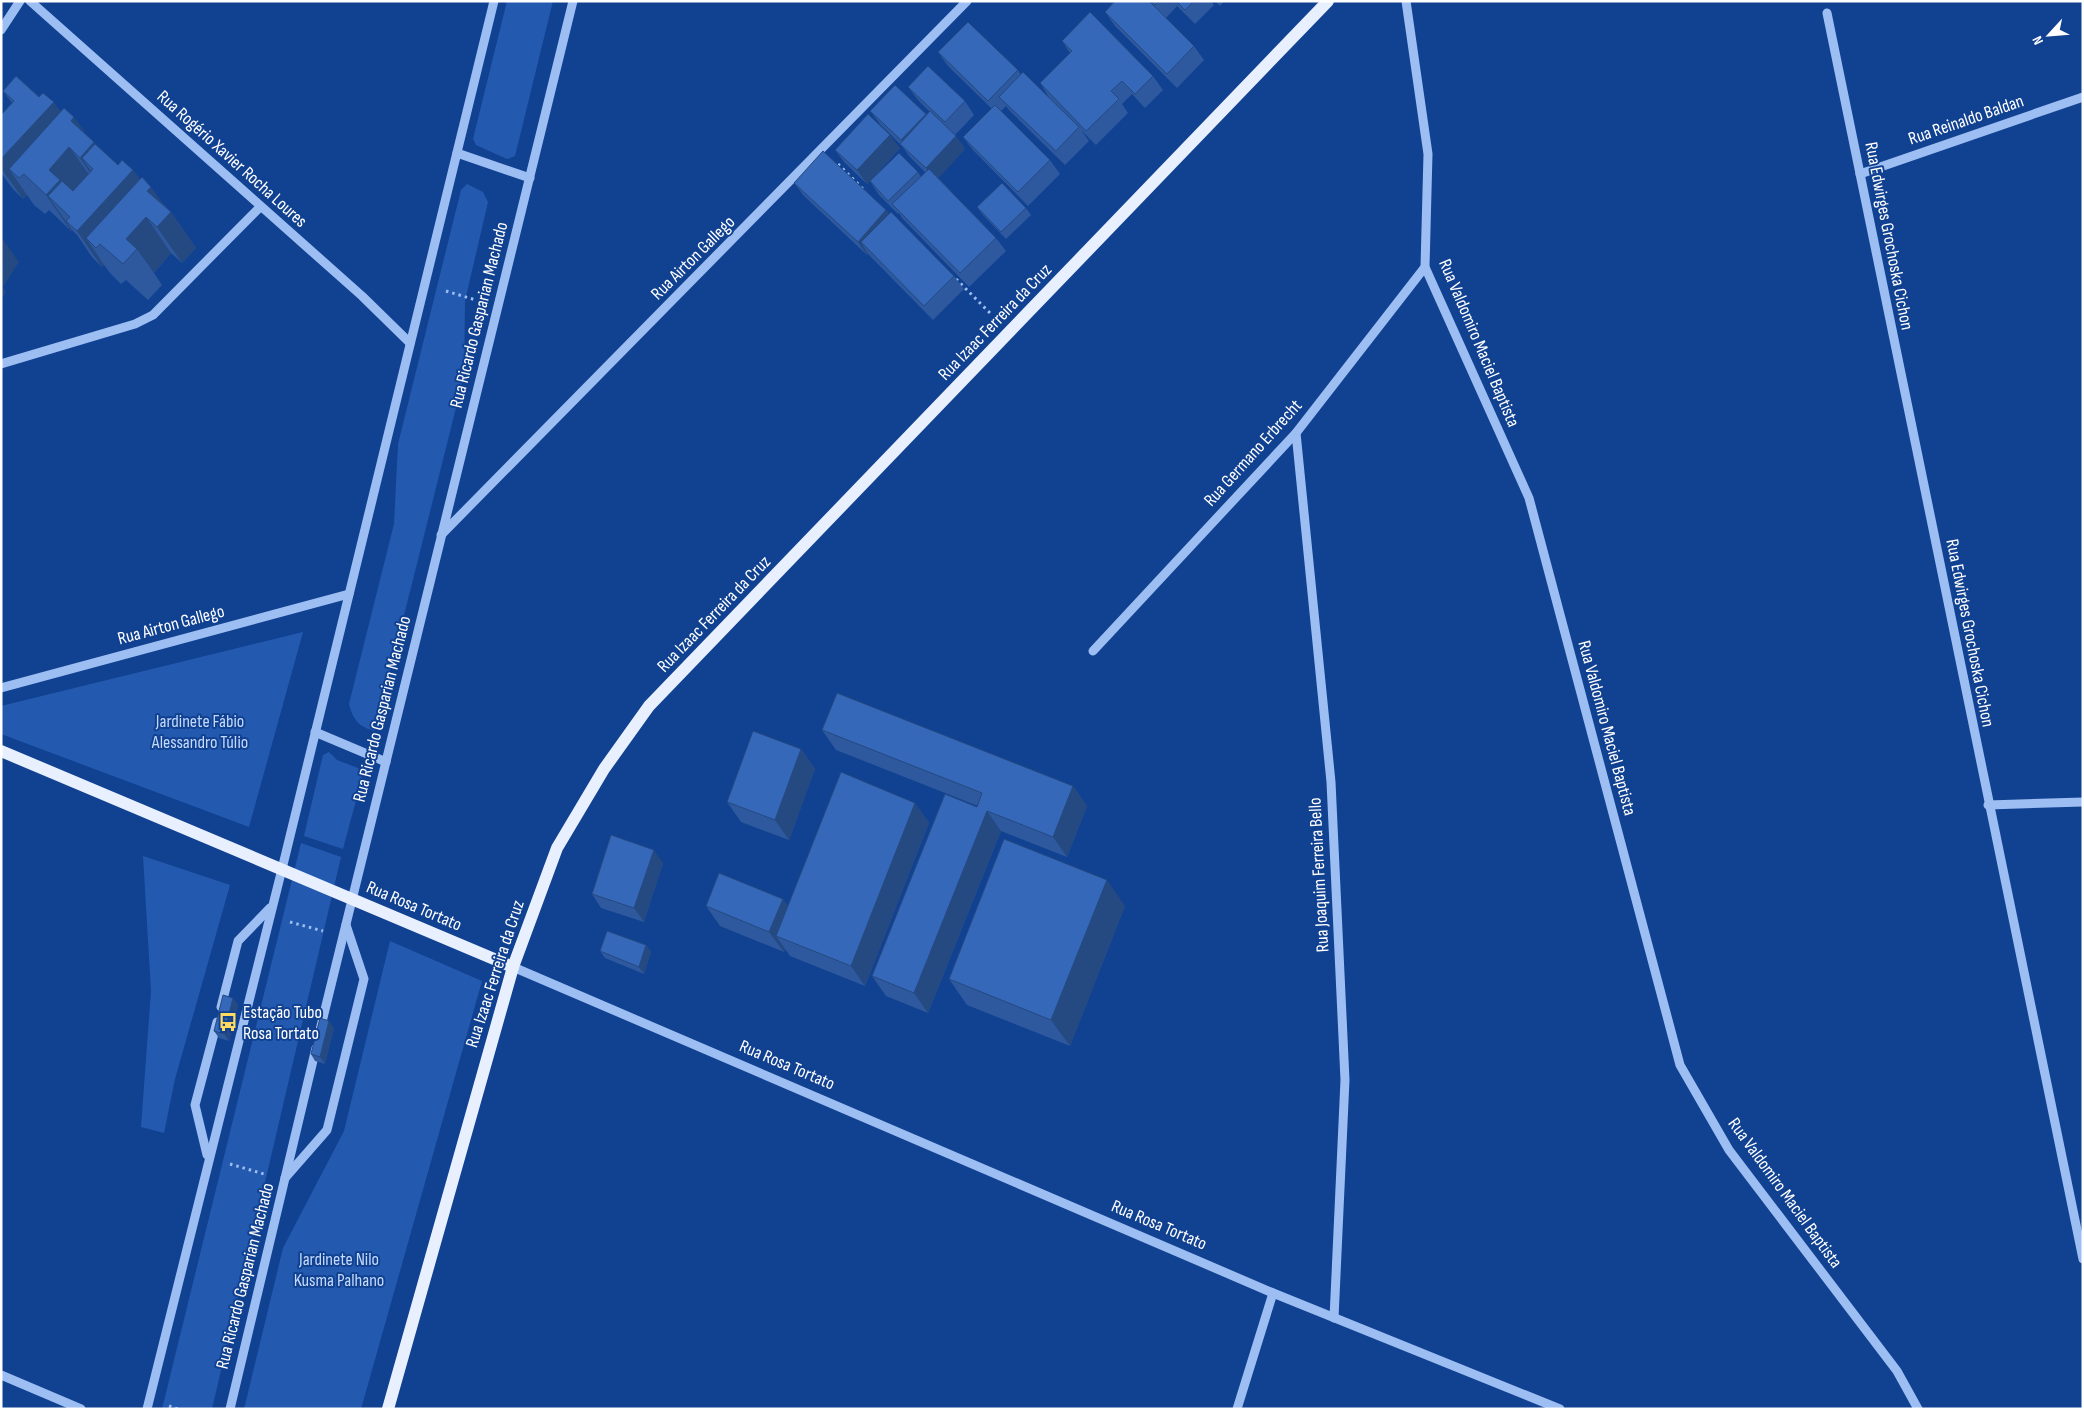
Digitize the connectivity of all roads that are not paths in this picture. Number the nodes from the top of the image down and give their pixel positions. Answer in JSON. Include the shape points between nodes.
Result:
{"nodes":[{"id":1,"x":20,"y":1,"type":"edge"},
{"id":2,"x":30,"y":1,"type":"edge"},
{"id":3,"x":494,"y":1,"type":"edge"},
{"id":4,"x":573,"y":1,"type":"edge"},
{"id":5,"x":967,"y":1,"type":"edge"},
{"id":6,"x":1328,"y":1,"type":"edge"},
{"id":7,"x":1406,"y":1,"type":"edge"},
{"id":8,"x":1827,"y":13,"type":"dead end"},
{"id":9,"x":1,"y":30,"type":"edge"},
{"id":10,"x":2083,"y":97,"type":"edge"},
{"id":11,"x":457,"y":153,"type":"junction"},
{"id":12,"x":1860,"y":174,"type":"junction"},
{"id":13,"x":530,"y":178,"type":"junction"},
{"id":14,"x":260,"y":206,"type":"junction"},
{"id":15,"x":1424,"y":267,"type":"junction"},
{"id":16,"x":410,"y":343,"type":"junction"},
{"id":17,"x":1,"y":364,"type":"edge"},
{"id":18,"x":1296,"y":432,"type":"junction"},
{"id":19,"x":441,"y":535,"type":"junction"},
{"id":20,"x":349,"y":594,"type":"junction"},
{"id":21,"x":1093,"y":651,"type":"dead end"},
{"id":22,"x":1,"y":688,"type":"edge"},
{"id":23,"x":315,"y":732,"type":"junction"},
{"id":24,"x":1,"y":750,"type":"edge"},
{"id":25,"x":386,"y":762,"type":"junction"},
{"id":26,"x":2083,"y":802,"type":"edge"},
{"id":27,"x":1988,"y":805,"type":"junction"},
{"id":28,"x":282,"y":869,"type":"junction"},
{"id":29,"x":352,"y":899,"type":"junction"},
{"id":30,"x":272,"y":906,"type":"junction"},
{"id":31,"x":346,"y":924,"type":"junction"},
{"id":32,"x":513,"y":967,"type":"junction"},
{"id":33,"x":208,"y":1158,"type":"junction"},
{"id":34,"x":284,"y":1180,"type":"junction"},
{"id":35,"x":2083,"y":1259,"type":"edge"},
{"id":36,"x":1274,"y":1293,"type":"junction"},
{"id":37,"x":1334,"y":1318,"type":"junction"},
{"id":38,"x":1,"y":1375,"type":"edge"},
{"id":39,"x":81,"y":1409,"type":"edge"},
{"id":40,"x":146,"y":1409,"type":"edge"},
{"id":41,"x":230,"y":1409,"type":"edge"},
{"id":42,"x":388,"y":1409,"type":"edge"},
{"id":43,"x":1237,"y":1409,"type":"edge"},
{"id":44,"x":1560,"y":1409,"type":"edge"},
{"id":45,"x":1918,"y":1409,"type":"edge"}],
"edges":[{"from":1,"to":9,"type":"street"},
{"from":2,"to":14,"type":"street","name":"Rua Rogério Xavier Rocha Loures"},
{"from":3,"to":11,"type":"street"},
{"from":4,"to":13,"type":"street","name":"Rua Ricardo Gasparian Machado"},
{"from":5,"to":19,"type":"street","name":"Rua Airton Gallego"},
{"from":6,"to":32,"type":"main road","name":"Rua Izaac Ferreira da Cruz","via":[[649,706],[604,769],[557,848]]},
{"from":7,"to":15,"type":"street","name":"Rua Valdomiro Maciel Baptista","via":[[1428,154]]},
{"from":8,"to":12,"type":"street","name":"Rua Edwirges Grochoska Cichon"},
{"from":10,"to":12,"type":"street","name":"Rua Reinaldo Baldan"},
{"from":11,"to":13,"type":"street"},
{"from":11,"to":16,"type":"street"},
{"from":12,"to":27,"type":"street","name":"Rua Edwirges Grochoska Cichon"},
{"from":13,"to":19,"type":"street","name":"Rua Ricardo Gasparian Machado"},
{"from":14,"to":16,"type":"street","name":"Rua Rogério Xavier Rocha Loures"},
{"from":14,"to":17,"type":"street","via":[[153,315],[135,324]]},
{"from":15,"to":18,"type":"street","name":"Rua Germano Erbrecht"},
{"from":15,"to":45,"type":"street","name":"Rua Valdomiro Maciel Baptista","via":[[1530,498],[1680,1066],[1729,1150],[1897,1371]]},
{"from":16,"to":20,"type":"street"},
{"from":18,"to":21,"type":"street","name":"Rua Germano Erbrecht"},
{"from":18,"to":37,"type":"street","name":"Rua Joaquim Ferreira Bello","via":[[1331,782],[1345,1080]]},
{"from":19,"to":25,"type":"street","name":"Rua Ricardo Gasparian Machado"},
{"from":20,"to":22,"type":"street","name":"Rua Airton Gallego"},
{"from":20,"to":23,"type":"street"},
{"from":23,"to":25,"type":"street"},
{"from":23,"to":28,"type":"street"},
{"from":24,"to":28,"type":"main road","name":"Rua Rosa Tortato"},
{"from":25,"to":29,"type":"street","name":"Rua Ricardo Gasparian Machado"},
{"from":26,"to":27,"type":"street"},
{"from":27,"to":35,"type":"street","name":"Rua Edwirges Grochoska Cichon"},
{"from":28,"to":29,"type":"main road","name":"Rua Rosa Tortato"},
{"from":28,"to":30,"type":"street"},
{"from":29,"to":31,"type":"street","name":"Rua Ricardo Gasparian Machado"},
{"from":29,"to":32,"type":"main road","name":"Rua Rosa Tortato"},
{"from":30,"to":33,"type":"street"},
{"from":30,"to":33,"type":"street","via":[[238,941],[200,1086],[196,1105]]},
{"from":31,"to":34,"type":"street"},
{"from":31,"to":34,"type":"street","name":"Rua Ricardo Gasparian Machado","via":[[364,979],[327,1130]]},
{"from":32,"to":36,"type":"street","name":"Rua Rosa Tortato"},
{"from":32,"to":42,"type":"main road","name":"Rua Izaac Ferreira da Cruz"},
{"from":33,"to":40,"type":"street"},
{"from":34,"to":41,"type":"street","name":"Rua Ricardo Gasparian Machado"},
{"from":36,"to":37,"type":"street","name":"Rua Rosa Tortato"},
{"from":36,"to":43,"type":"street"},
{"from":37,"to":44,"type":"street","name":"Rua Rosa Tortato"},
{"from":38,"to":39,"type":"street"}]}
